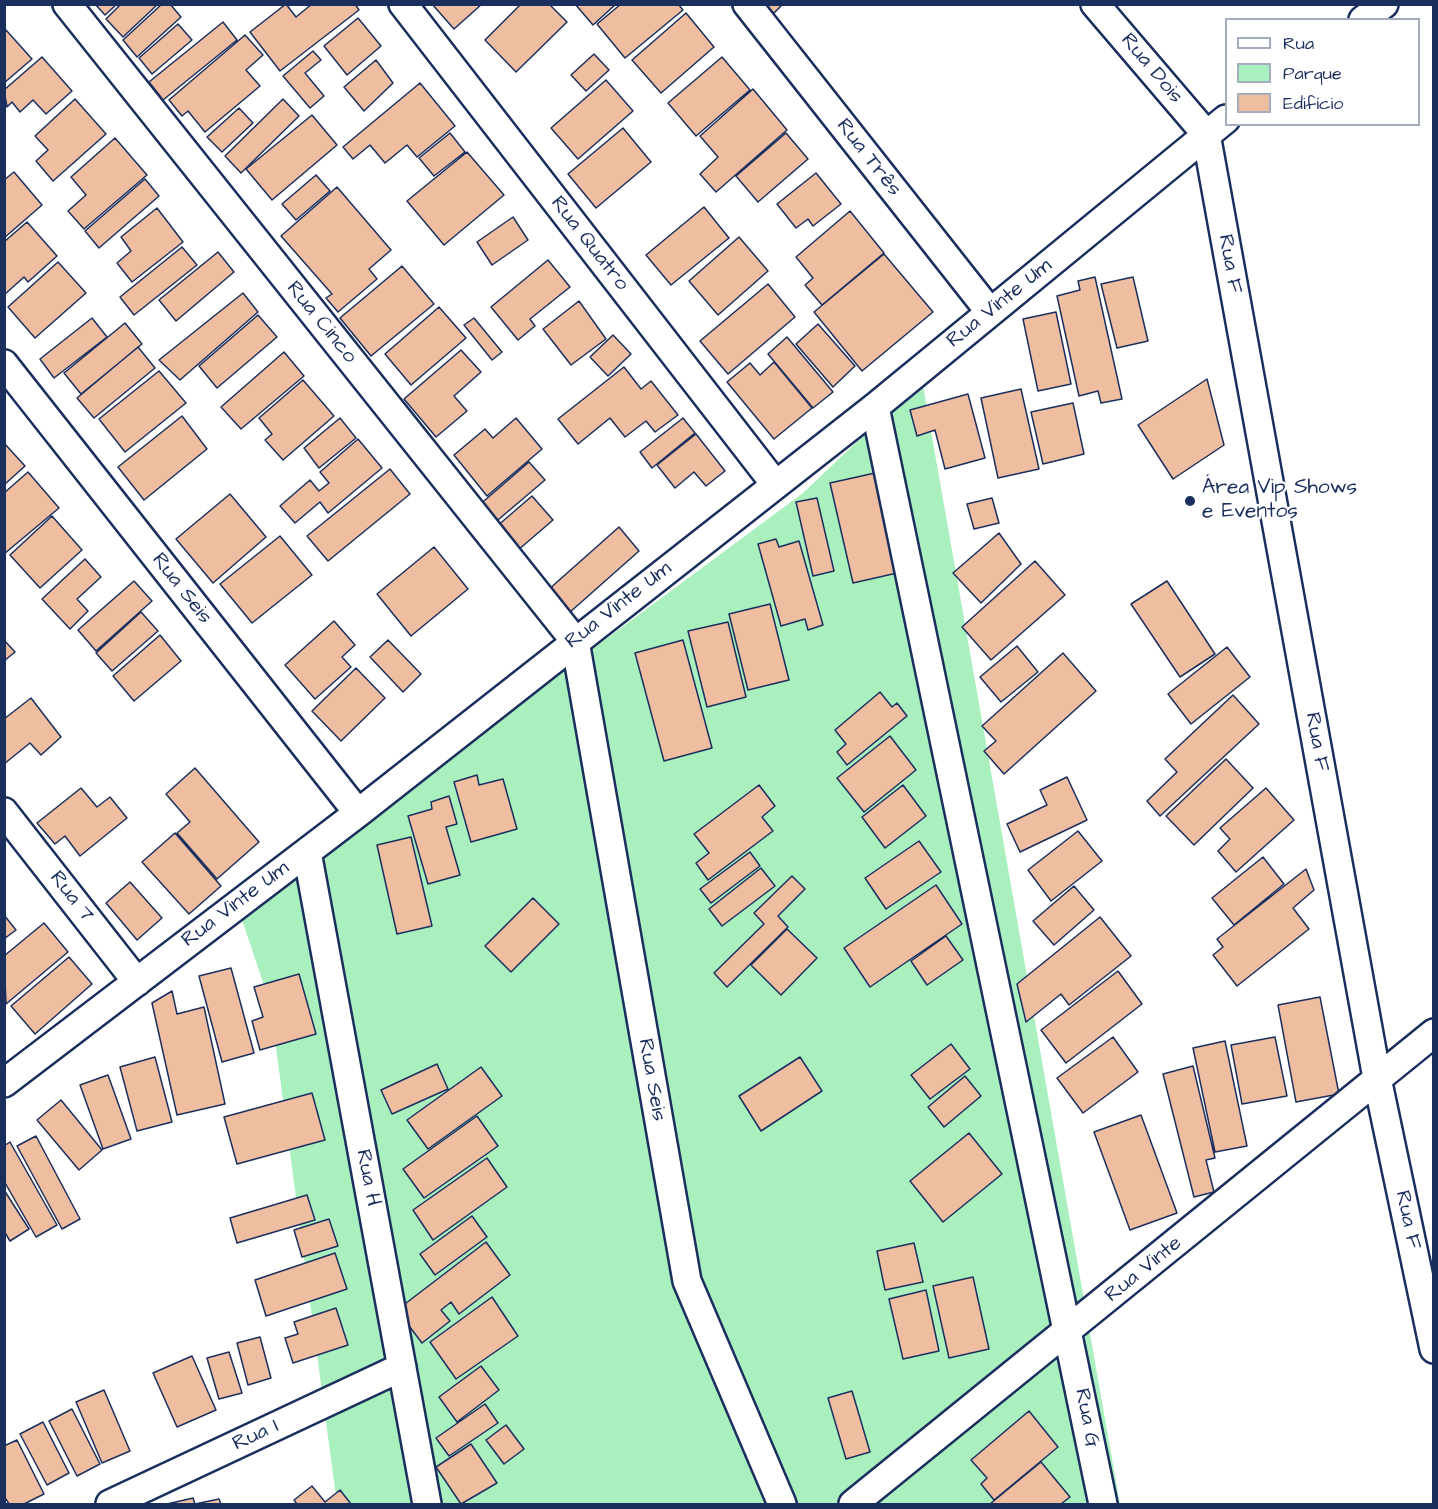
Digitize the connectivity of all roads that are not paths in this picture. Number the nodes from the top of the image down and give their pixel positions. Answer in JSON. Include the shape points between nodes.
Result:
{"nodes":[{"id":1,"x":67,"y":4,"type":"edge"},
{"id":2,"x":403,"y":4,"type":"edge"},
{"id":3,"x":747,"y":4,"type":"edge"},
{"id":4,"x":1095,"y":4,"type":"edge"},
{"id":5,"x":1384,"y":4,"type":"edge"},
{"id":6,"x":1366,"y":18,"type":"edge"},
{"id":7,"x":1216,"y":127,"type":"edge"},
{"id":8,"x":990,"y":312,"type":"junction"},
{"id":9,"x":4,"y":364,"type":"edge"},
{"id":10,"x":875,"y":407,"type":"junction"},
{"id":11,"x":775,"y":484,"type":"junction"},
{"id":12,"x":575,"y":640,"type":"junction"},
{"id":13,"x":4,"y":812,"type":"edge"},
{"id":14,"x":358,"y":813,"type":"junction"},
{"id":15,"x":307,"y":852,"type":"junction"},
{"id":16,"x":136,"y":982,"type":"junction"},
{"id":17,"x":1434,"y":1033,"type":"edge"},
{"id":18,"x":1377,"y":1078,"type":"junction"},
{"id":19,"x":4,"y":1083,"type":"edge"},
{"id":20,"x":1068,"y":1331,"type":"junction"},
{"id":21,"x":1434,"y":1349,"type":"edge"},
{"id":22,"x":402,"y":1368,"type":"junction"},
{"id":23,"x":110,"y":1504,"type":"edge"},
{"id":24,"x":426,"y":1504,"type":"edge"},
{"id":25,"x":782,"y":1504,"type":"edge"},
{"id":26,"x":853,"y":1504,"type":"edge"},
{"id":27,"x":1103,"y":1504,"type":"edge"}],
"edges":[{"from":1,"to":12,"type":"street","name":"Rua Cinco"},
{"from":2,"to":11,"type":"street","name":"Rua Quatro"},
{"from":3,"to":8,"type":"street","name":"Rua Três"},
{"from":4,"to":7,"type":"street","name":"Rua Dois"},
{"from":5,"to":6,"type":"street"},
{"from":7,"to":8,"type":"street","name":"Rua Vinte Um"},
{"from":7,"to":18,"type":"street","name":"Rua F"},
{"from":8,"to":10,"type":"street","name":"Rua Vinte Um"},
{"from":9,"to":14,"type":"street","name":"Rua Seis"},
{"from":10,"to":11,"type":"street","name":"Rua Vinte Um"},
{"from":10,"to":20,"type":"street"},
{"from":11,"to":12,"type":"street","name":"Rua Vinte Um"},
{"from":12,"to":14,"type":"street","name":"Rua Vinte Um"},
{"from":12,"to":25,"type":"street","name":"Rua Seis","via":[[687,1281]]},
{"from":13,"to":16,"type":"street","name":"Rua 7"},
{"from":14,"to":15,"type":"street","name":"Rua Vinte Um"},
{"from":15,"to":16,"type":"street","name":"Rua Vinte Um"},
{"from":15,"to":22,"type":"street","name":"Rua H"},
{"from":16,"to":19,"type":"street","name":"Rua Vinte Um"},
{"from":17,"to":18,"type":"street","name":"Rua Vinte"},
{"from":18,"to":20,"type":"street","name":"Rua Vinte"},
{"from":18,"to":21,"type":"street","name":"Rua F"},
{"from":20,"to":26,"type":"street","name":"Rua Vinte"},
{"from":20,"to":27,"type":"street","name":"Rua G"},
{"from":22,"to":23,"type":"street","name":"Rua I"},
{"from":22,"to":24,"type":"street","name":"Rua H"}]}
